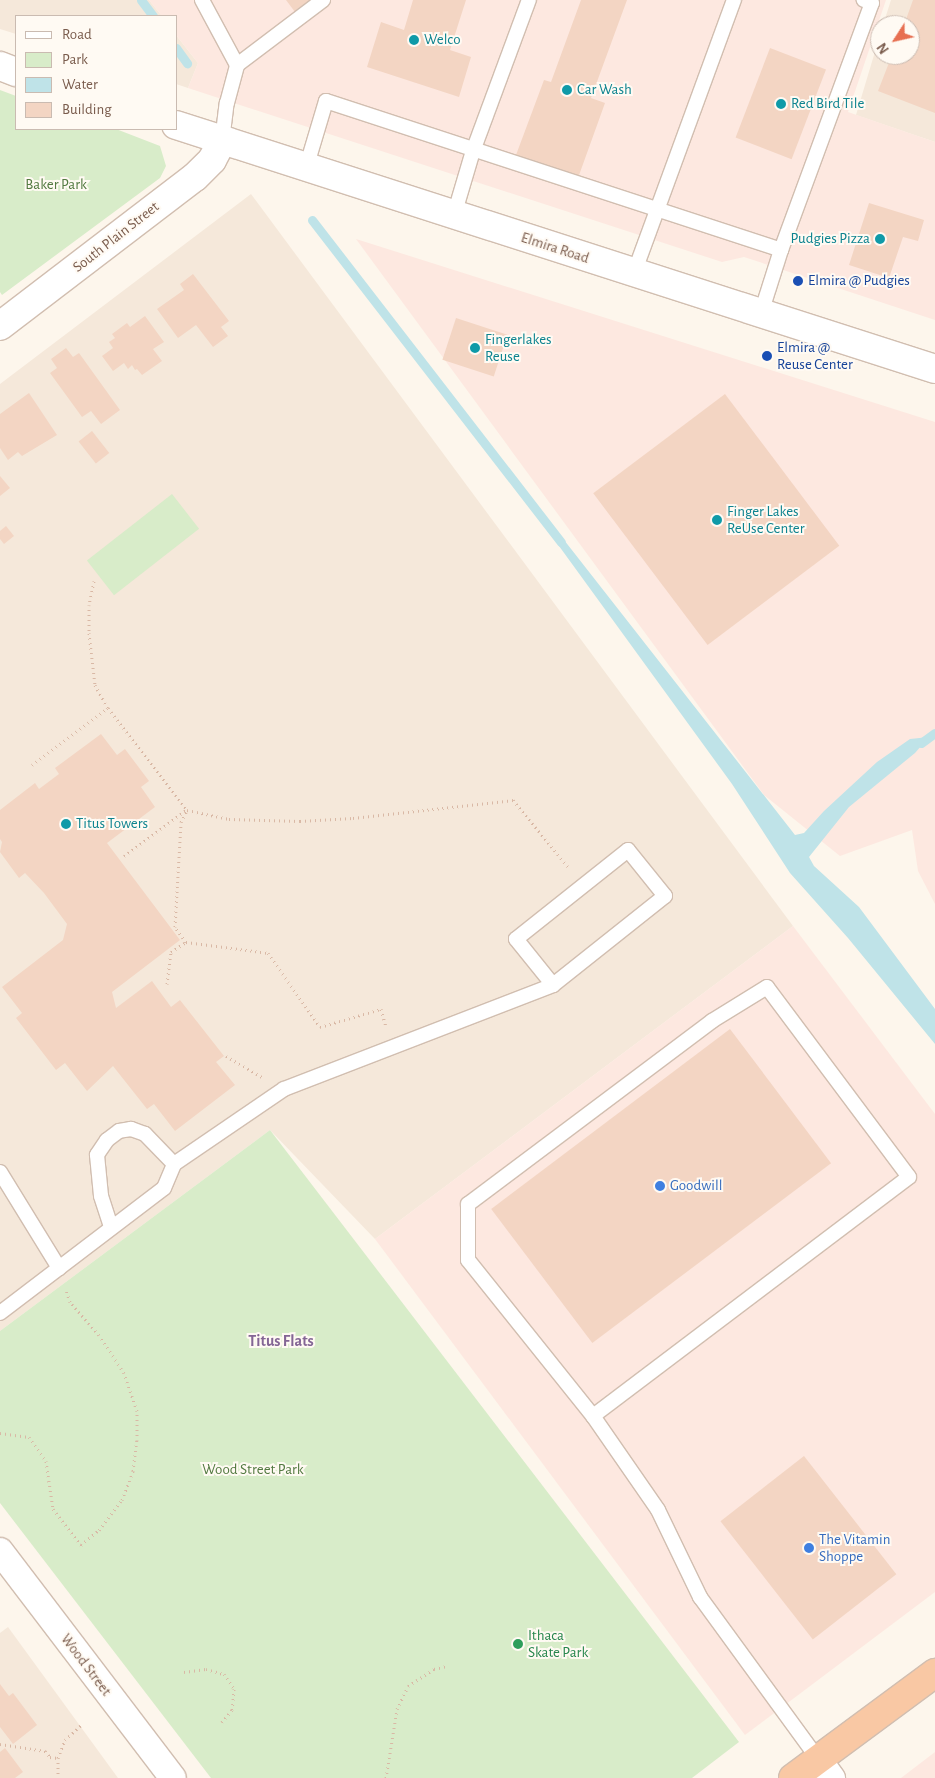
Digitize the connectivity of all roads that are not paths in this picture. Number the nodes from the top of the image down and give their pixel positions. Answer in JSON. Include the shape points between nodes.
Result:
{"nodes":[{"id":1,"x":202,"y":0,"type":"edge"},
{"id":2,"x":323,"y":0,"type":"edge"},
{"id":3,"x":529,"y":0,"type":"edge"},
{"id":4,"x":734,"y":0,"type":"edge"},
{"id":5,"x":864,"y":0,"type":"edge"},
{"id":6,"x":236,"y":65,"type":"junction"},
{"id":7,"x":0,"y":66,"type":"edge"},
{"id":8,"x":15,"y":72,"type":"edge"},
{"id":9,"x":178,"y":126,"type":"edge"},
{"id":10,"x":222,"y":141,"type":"junction"},
{"id":11,"x":473,"y":151,"type":"junction"},
{"id":12,"x":306,"y":168,"type":"junction"},
{"id":13,"x":658,"y":211,"type":"junction"},
{"id":14,"x":454,"y":215,"type":"junction"},
{"id":15,"x":781,"y":250,"type":"junction"},
{"id":16,"x":634,"y":273,"type":"junction"},
{"id":17,"x":761,"y":313,"type":"junction"},
{"id":18,"x":0,"y":326,"type":"edge"},
{"id":19,"x":935,"y":369,"type":"edge"},
{"id":20,"x":553,"y":985,"type":"junction"},
{"id":21,"x":174,"y":1164,"type":"junction"},
{"id":22,"x":0,"y":1172,"type":"edge"},
{"id":23,"x":112,"y":1227,"type":"junction"},
{"id":24,"x":59,"y":1268,"type":"junction"},
{"id":25,"x":0,"y":1313,"type":"edge"},
{"id":26,"x":593,"y":1416,"type":"junction"},
{"id":27,"x":0,"y":1552,"type":"edge"},
{"id":28,"x":935,"y":1673,"type":"edge"},
{"id":29,"x":825,"y":1769,"type":"edge"},
{"id":30,"x":173,"y":1778,"type":"edge"},
{"id":31,"x":793,"y":1778,"type":"edge"}],
"edges":[{"from":1,"to":6,"type":"lane"},
{"from":2,"to":6,"type":"lane"},
{"from":3,"to":11,"type":"lane"},
{"from":4,"to":13,"type":"lane"},
{"from":5,"to":15,"type":"lane","via":[[872,2]]},
{"from":6,"to":10,"type":"lane"},
{"from":7,"to":8,"type":"street"},
{"from":9,"to":10,"type":"street","name":"Elmira Road"},
{"from":10,"to":12,"type":"street","name":"Elmira Road"},
{"from":10,"to":18,"type":"street","name":"South Plain Street","via":[[212,160],[195,176]]},
{"from":11,"to":12,"type":"lane","via":[[326,101]]},
{"from":11,"to":13,"type":"lane"},
{"from":11,"to":14,"type":"lane"},
{"from":12,"to":14,"type":"street","name":"Elmira Road"},
{"from":13,"to":15,"type":"lane"},
{"from":13,"to":16,"type":"lane"},
{"from":14,"to":16,"type":"street","name":"Elmira Road"},
{"from":15,"to":17,"type":"lane"},
{"from":16,"to":17,"type":"street","name":"Elmira Road"},
{"from":17,"to":19,"type":"street","name":"Elmira Road"},
{"from":20,"to":20,"type":"lane","via":[[665,896],[628,850],[516,939]]},
{"from":20,"to":21,"type":"lane","via":[[284,1089]]},
{"from":21,"to":23,"type":"lane","via":[[164,1188]]},
{"from":21,"to":23,"type":"lane","via":[[145,1134],[130,1129],[119,1131],[107,1140],[97,1155],[97,1174]]},
{"from":22,"to":24,"type":"lane"},
{"from":23,"to":24,"type":"lane"},
{"from":24,"to":25,"type":"lane"},
{"from":26,"to":26,"type":"lane","via":[[909,1177],[767,987],[712,1021],[468,1204],[468,1260]]},
{"from":26,"to":29,"type":"lane","via":[[658,1510],[700,1598]]},
{"from":27,"to":30,"type":"street","name":"Wood Street"},
{"from":28,"to":29,"type":"highway"},
{"from":29,"to":31,"type":"highway"}]}
